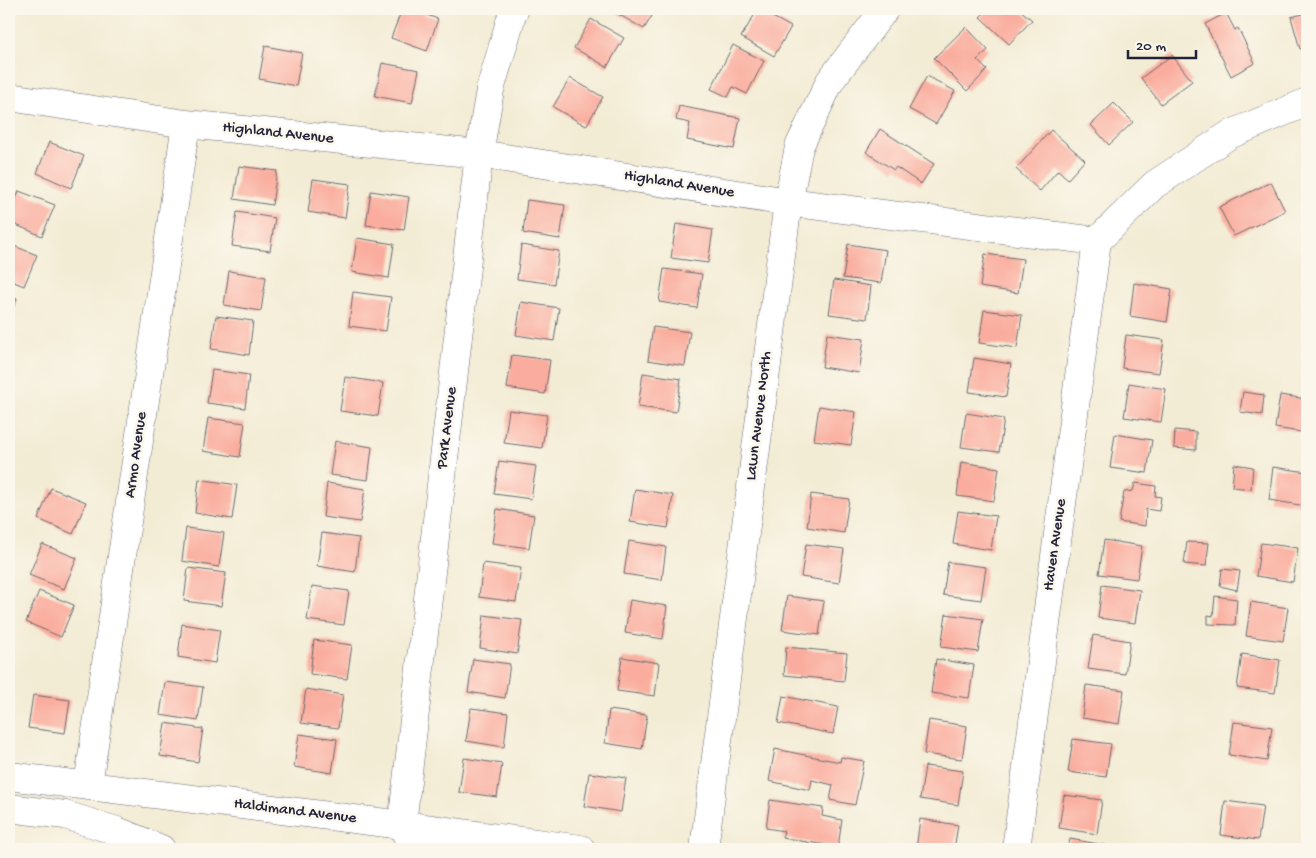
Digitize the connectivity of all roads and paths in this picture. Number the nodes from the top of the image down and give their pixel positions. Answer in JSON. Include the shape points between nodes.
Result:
{"nodes":[{"id":1,"x":515,"y":9,"type":"edge"},
{"id":2,"x":886,"y":9,"type":"edge"},
{"id":3,"x":9,"y":97,"type":"edge"},
{"id":4,"x":1307,"y":102,"type":"edge"},
{"id":5,"x":186,"y":124,"type":"junction"},
{"id":6,"x":479,"y":154,"type":"junction"},
{"id":7,"x":788,"y":202,"type":"junction"},
{"id":8,"x":1097,"y":241,"type":"junction"},
{"id":9,"x":9,"y":776,"type":"edge"},
{"id":10,"x":88,"y":785,"type":"junction"},
{"id":11,"x":9,"y":808,"type":"edge"},
{"id":12,"x":402,"y":825,"type":"junction"},
{"id":13,"x":160,"y":849,"type":"edge"},
{"id":14,"x":413,"y":849,"type":"edge"},
{"id":15,"x":581,"y":849,"type":"edge"},
{"id":16,"x":704,"y":849,"type":"edge"},
{"id":17,"x":1016,"y":849,"type":"edge"}],
"edges":[{"from":1,"to":6,"type":"street","name":"Park Avenue","via":[[490,90]]},
{"from":2,"to":7,"type":"street","name":"Lawn Avenue North","via":[[830,82],[799,146]]},
{"from":3,"to":5,"type":"street","name":"Highland Avenue"},
{"from":4,"to":8,"type":"street","via":[[1229,135],[1154,185]]},
{"from":5,"to":6,"type":"street","name":"Highland Avenue"},
{"from":5,"to":10,"type":"street","name":"Armo Avenue"},
{"from":6,"to":7,"type":"street","name":"Highland Avenue"},
{"from":6,"to":12,"type":"street","name":"Park Avenue"},
{"from":7,"to":8,"type":"street","name":"Highland Avenue"},
{"from":7,"to":16,"type":"street","name":"Lawn Avenue North"},
{"from":8,"to":17,"type":"street","name":"Haven Avenue"},
{"from":9,"to":10,"type":"street","name":"Haldimand Avenue"},
{"from":10,"to":12,"type":"street","name":"Haldimand Avenue"},
{"from":11,"to":13,"type":"street","via":[[65,815],[118,831]]},
{"from":12,"to":14,"type":"street"},
{"from":12,"to":15,"type":"street","name":"Haldimand Avenue"}]}
